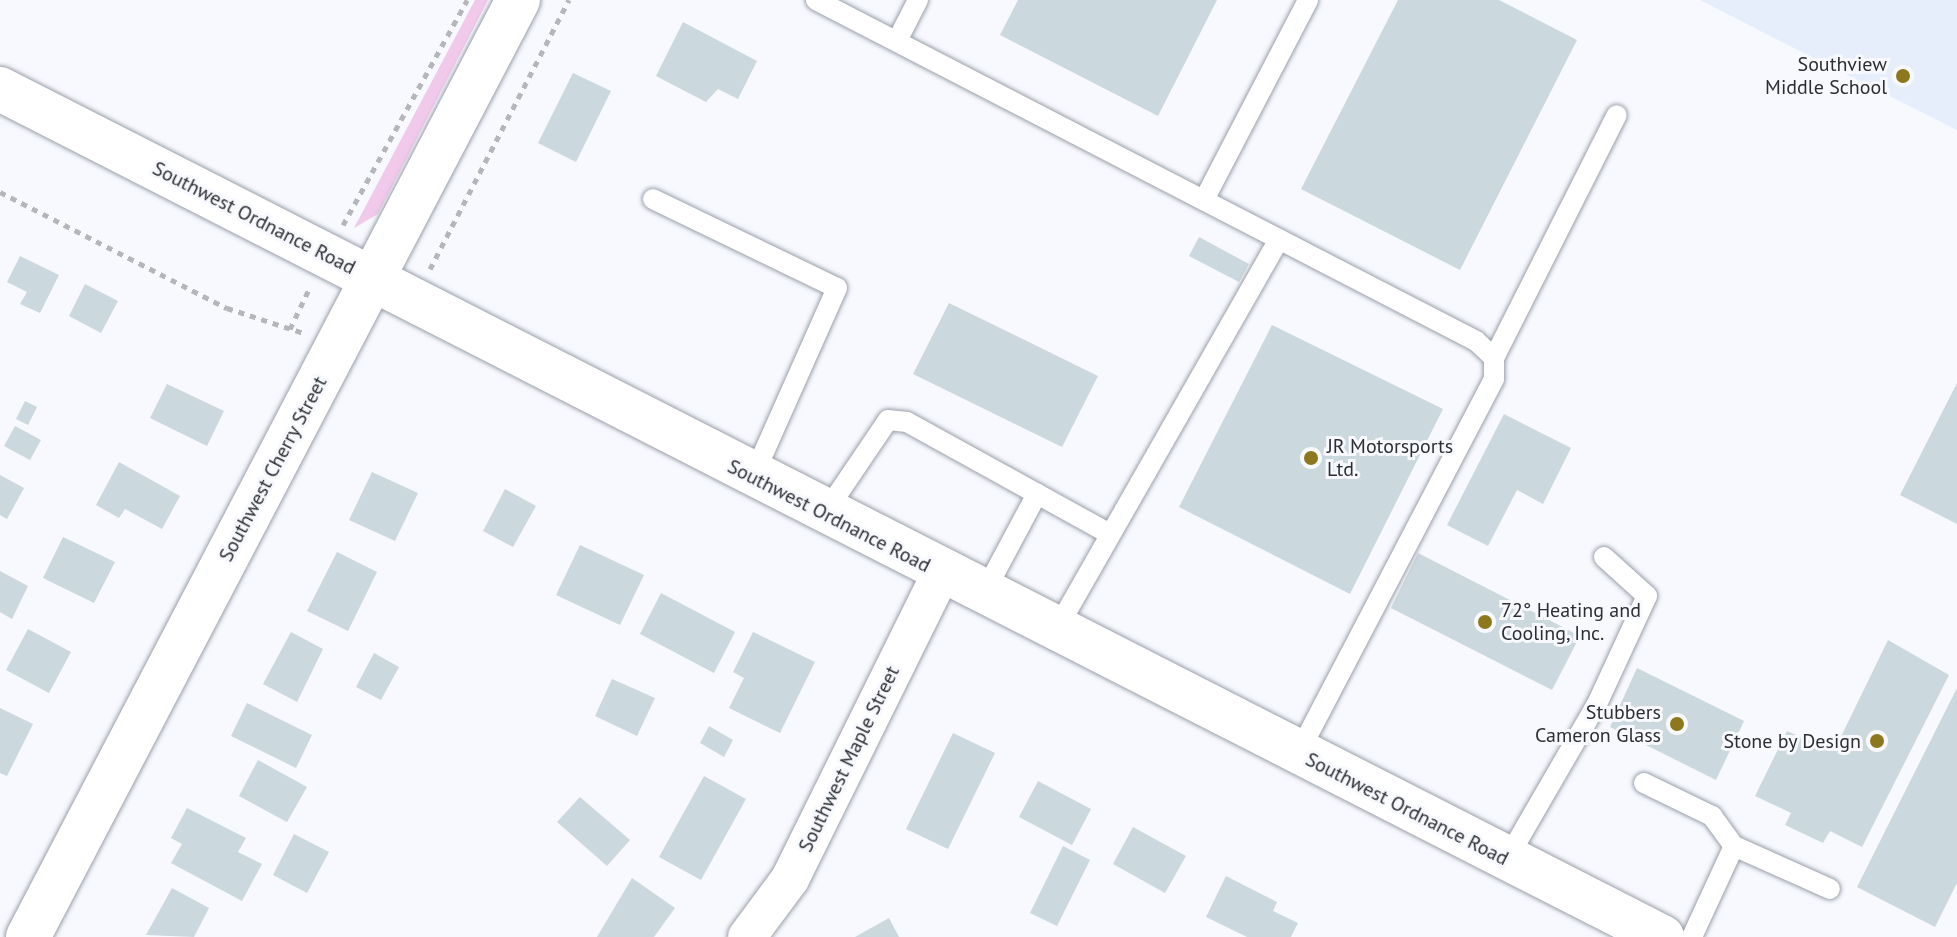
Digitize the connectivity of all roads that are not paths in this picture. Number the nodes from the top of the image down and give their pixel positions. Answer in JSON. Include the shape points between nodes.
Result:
{"nodes":[{"id":1,"x":518,"y":0,"type":"edge"},
{"id":2,"x":816,"y":0,"type":"edge"},
{"id":3,"x":918,"y":0,"type":"edge"},
{"id":4,"x":1308,"y":0,"type":"edge"},
{"id":5,"x":897,"y":41,"type":"junction"},
{"id":6,"x":0,"y":89,"type":"edge"},
{"id":7,"x":1617,"y":115,"type":"dead end"},
{"id":8,"x":653,"y":199,"type":"dead end"},
{"id":9,"x":1204,"y":200,"type":"junction"},
{"id":10,"x":1279,"y":239,"type":"junction"},
{"id":11,"x":375,"y":280,"type":"junction"},
{"id":12,"x":1494,"y":358,"type":"junction"},
{"id":13,"x":753,"y":477,"type":"junction"},
{"id":14,"x":1037,"y":494,"type":"junction"},
{"id":15,"x":824,"y":514,"type":"junction"},
{"id":16,"x":1110,"y":534,"type":"junction"},
{"id":17,"x":1604,"y":557,"type":"dead end"},
{"id":18,"x":941,"y":574,"type":"junction"},
{"id":19,"x":983,"y":595,"type":"junction"},
{"id":20,"x":1055,"y":632,"type":"junction"},
{"id":21,"x":1298,"y":754,"type":"junction"},
{"id":22,"x":1644,"y":783,"type":"dead end"},
{"id":23,"x":1734,"y":846,"type":"junction"},
{"id":24,"x":1507,"y":859,"type":"junction"},
{"id":25,"x":1830,"y":889,"type":"dead end"},
{"id":26,"x":28,"y":937,"type":"edge"},
{"id":27,"x":747,"y":937,"type":"edge"},
{"id":28,"x":1662,"y":937,"type":"edge"},
{"id":29,"x":1692,"y":937,"type":"edge"}],
"edges":[{"from":1,"to":11,"type":"street","name":"Southwest Cherry Street"},
{"from":2,"to":5,"type":"lane"},
{"from":3,"to":5,"type":"lane"},
{"from":4,"to":9,"type":"lane"},
{"from":5,"to":9,"type":"lane"},
{"from":6,"to":11,"type":"street","name":"Southwest Ordnance Road"},
{"from":7,"to":12,"type":"lane"},
{"from":8,"to":13,"type":"lane","via":[[837,288]]},
{"from":9,"to":10,"type":"lane"},
{"from":10,"to":12,"type":"lane","via":[[1476,341]]},
{"from":10,"to":16,"type":"lane"},
{"from":11,"to":13,"type":"street","name":"Southwest Ordnance Road"},
{"from":11,"to":26,"type":"street","name":"Southwest Cherry Street"},
{"from":12,"to":21,"type":"lane","via":[[1494,379]]},
{"from":13,"to":15,"type":"street","name":"Southwest Ordnance Road"},
{"from":14,"to":15,"type":"lane","via":[[907,422],[888,420]]},
{"from":14,"to":16,"type":"lane"},
{"from":14,"to":19,"type":"lane"},
{"from":15,"to":18,"type":"street","name":"Southwest Ordnance Road"},
{"from":16,"to":20,"type":"lane"},
{"from":17,"to":24,"type":"lane","via":[[1647,596],[1597,704]]},
{"from":18,"to":19,"type":"street","name":"Southwest Ordnance Road"},
{"from":18,"to":27,"type":"street","name":"Southwest Maple Street","via":[[790,879]]},
{"from":19,"to":20,"type":"street","name":"Southwest Ordnance Road"},
{"from":20,"to":21,"type":"street","name":"Southwest Ordnance Road"},
{"from":21,"to":24,"type":"street","name":"Southwest Ordnance Road"},
{"from":22,"to":23,"type":"lane","via":[[1712,816]]},
{"from":23,"to":25,"type":"lane"},
{"from":23,"to":29,"type":"lane"},
{"from":24,"to":28,"type":"street","name":"Southwest Ordnance Road"}]}
